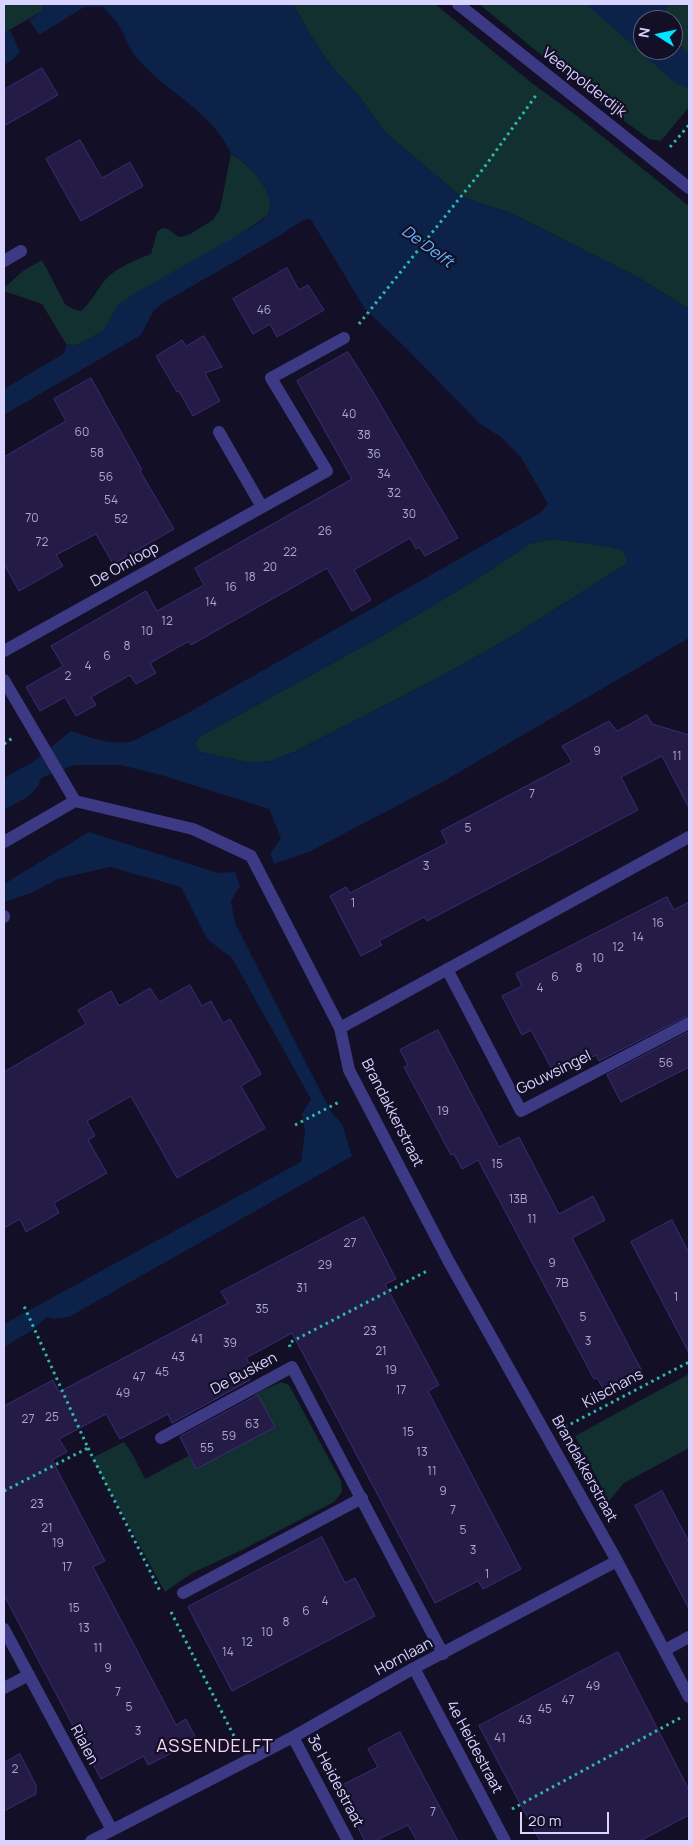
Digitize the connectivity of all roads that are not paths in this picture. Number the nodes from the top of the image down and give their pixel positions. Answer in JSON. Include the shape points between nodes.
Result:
{"nodes":[{"id":1,"x":458,"y":4,"type":"edge"},
{"id":2,"x":689,"y":188,"type":"edge"},
{"id":3,"x":21,"y":251,"type":"dead end"},
{"id":4,"x":4,"y":261,"type":"edge"},
{"id":5,"x":344,"y":338,"type":"dead end"},
{"id":6,"x":219,"y":432,"type":"dead end"},
{"id":7,"x":262,"y":507,"type":"junction"},
{"id":8,"x":4,"y":651,"type":"edge"},
{"id":9,"x":4,"y":680,"type":"edge"},
{"id":10,"x":75,"y":801,"type":"junction"},
{"id":11,"x":689,"y":838,"type":"edge"},
{"id":12,"x":4,"y":842,"type":"edge"},
{"id":13,"x":447,"y":969,"type":"junction"},
{"id":14,"x":689,"y":1023,"type":"edge"},
{"id":15,"x":340,"y":1028,"type":"junction"},
{"id":16,"x":161,"y":1438,"type":"dead end"},
{"id":17,"x":362,"y":1498,"type":"junction"},
{"id":18,"x":617,"y":1561,"type":"junction"},
{"id":19,"x":183,"y":1592,"type":"dead end"},
{"id":20,"x":4,"y":1629,"type":"edge"},
{"id":21,"x":689,"y":1637,"type":"edge"},
{"id":22,"x":665,"y":1650,"type":"junction"},
{"id":23,"x":444,"y":1654,"type":"junction"},
{"id":24,"x":414,"y":1668,"type":"junction"},
{"id":25,"x":28,"y":1675,"type":"junction"},
{"id":26,"x":4,"y":1688,"type":"edge"},
{"id":27,"x":689,"y":1697,"type":"edge"},
{"id":28,"x":293,"y":1737,"type":"junction"},
{"id":29,"x":112,"y":1830,"type":"junction"},
{"id":30,"x":91,"y":1841,"type":"edge"},
{"id":31,"x":348,"y":1841,"type":"edge"},
{"id":32,"x":505,"y":1841,"type":"edge"}],
"edges":[{"from":1,"to":2,"type":"street","name":"Veenpolderdijk"},
{"from":3,"to":4,"type":"street"},
{"from":5,"to":7,"type":"street","name":"De Omloop","via":[[271,378],[327,471]]},
{"from":6,"to":7,"type":"street"},
{"from":7,"to":8,"type":"street","name":"De Omloop"},
{"from":9,"to":10,"type":"street"},
{"from":10,"to":12,"type":"street"},
{"from":10,"to":15,"type":"street","name":"Brandakkerstraat","via":[[193,830],[251,856]]},
{"from":11,"to":13,"type":"street"},
{"from":13,"to":14,"type":"street","name":"Gouwsingel","via":[[521,1111]]},
{"from":13,"to":15,"type":"street"},
{"from":15,"to":18,"type":"street","name":"Brandakkerstraat","via":[[349,1070],[448,1260]]},
{"from":16,"to":17,"type":"street","name":"De Busken","via":[[292,1367]]},
{"from":17,"to":19,"type":"street"},
{"from":17,"to":23,"type":"street","name":"De Busken"},
{"from":18,"to":22,"type":"street"},
{"from":18,"to":23,"type":"street","name":"Hornlaan"},
{"from":20,"to":25,"type":"street","name":"Rialen"},
{"from":21,"to":22,"type":"street"},
{"from":22,"to":27,"type":"street"},
{"from":23,"to":24,"type":"street","name":"Hornlaan"},
{"from":24,"to":28,"type":"street","name":"Hornlaan"},
{"from":24,"to":32,"type":"street","name":"4e Heidestraat"},
{"from":25,"to":26,"type":"street"},
{"from":25,"to":29,"type":"street","name":"Rialen"},
{"from":28,"to":29,"type":"street","name":"Hornlaan"},
{"from":28,"to":31,"type":"street","name":"3e Heidestraat"},
{"from":29,"to":30,"type":"street","name":"Hornlaan"}]}
